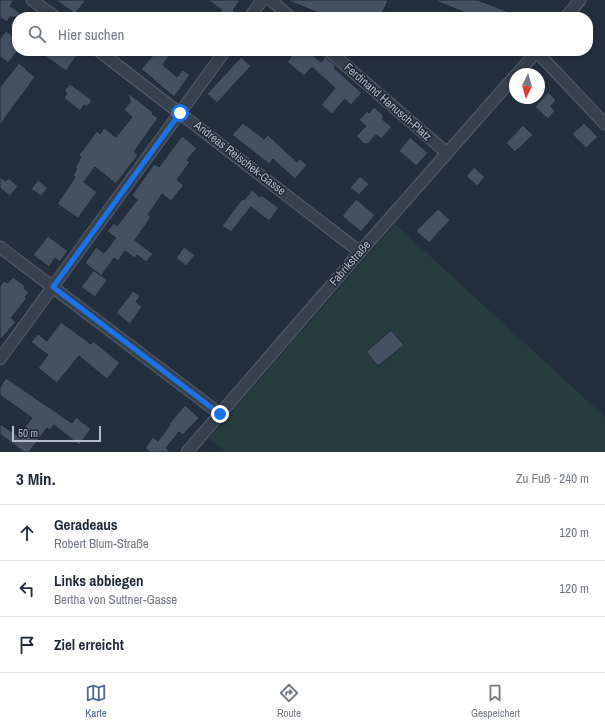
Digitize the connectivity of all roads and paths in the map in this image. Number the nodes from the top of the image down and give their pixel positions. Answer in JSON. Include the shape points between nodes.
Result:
{"nodes":[{"id":1,"x":32,"y":0,"type":"edge"},
{"id":2,"x":262,"y":0,"type":"edge"},
{"id":3,"x":271,"y":0,"type":"edge"},
{"id":4,"x":580,"y":0,"type":"edge"},
{"id":5,"x":48,"y":12,"type":"edge"},
{"id":6,"x":254,"y":12,"type":"edge"},
{"id":7,"x":284,"y":12,"type":"edge"},
{"id":8,"x":570,"y":12,"type":"edge"},
{"id":9,"x":106,"y":56,"type":"edge"},
{"id":10,"x":221,"y":56,"type":"edge"},
{"id":11,"x":336,"y":56,"type":"edge"},
{"id":12,"x":533,"y":56,"type":"edge"},
{"id":13,"x":542,"y":56,"type":"edge"},
{"id":14,"x":522,"y":68,"type":"edge"},
{"id":15,"x":509,"y":83,"type":"edge"},
{"id":16,"x":180,"y":113,"type":"junction"},
{"id":17,"x":605,"y":124,"type":"edge"},
{"id":18,"x":447,"y":153,"type":"junction"},
{"id":19,"x":0,"y":247,"type":"edge"},
{"id":20,"x":360,"y":252,"type":"junction"},
{"id":21,"x":53,"y":287,"type":"junction"},
{"id":22,"x":0,"y":359,"type":"edge"},
{"id":23,"x":220,"y":414,"type":"junction"},
{"id":24,"x":187,"y":452,"type":"edge"}],
"edges":[{"from":1,"to":5,"type":"street"},
{"from":2,"to":6,"type":"street"},
{"from":3,"to":7,"type":"street"},
{"from":4,"to":8,"type":"street"},
{"from":9,"to":16,"type":"street","name":"Andreas Reischek-Gasse"},
{"from":10,"to":16,"type":"street"},
{"from":11,"to":18,"type":"street","name":"Ferdinand Hanusch-Platz"},
{"from":12,"to":14,"type":"street","name":"Fabrikstraße"},
{"from":13,"to":17,"type":"street"},
{"from":15,"to":18,"type":"street","name":"Fabrikstraße"},
{"from":16,"to":20,"type":"street","name":"Andreas Reischek-Gasse"},
{"from":16,"to":21,"type":"street"},
{"from":18,"to":20,"type":"street","name":"Fabrikstraße"},
{"from":19,"to":21,"type":"street"},
{"from":20,"to":23,"type":"street","name":"Fabrikstraße"},
{"from":21,"to":22,"type":"street"},
{"from":21,"to":23,"type":"street"},
{"from":23,"to":24,"type":"street","name":"Fabrikstraße"}]}
